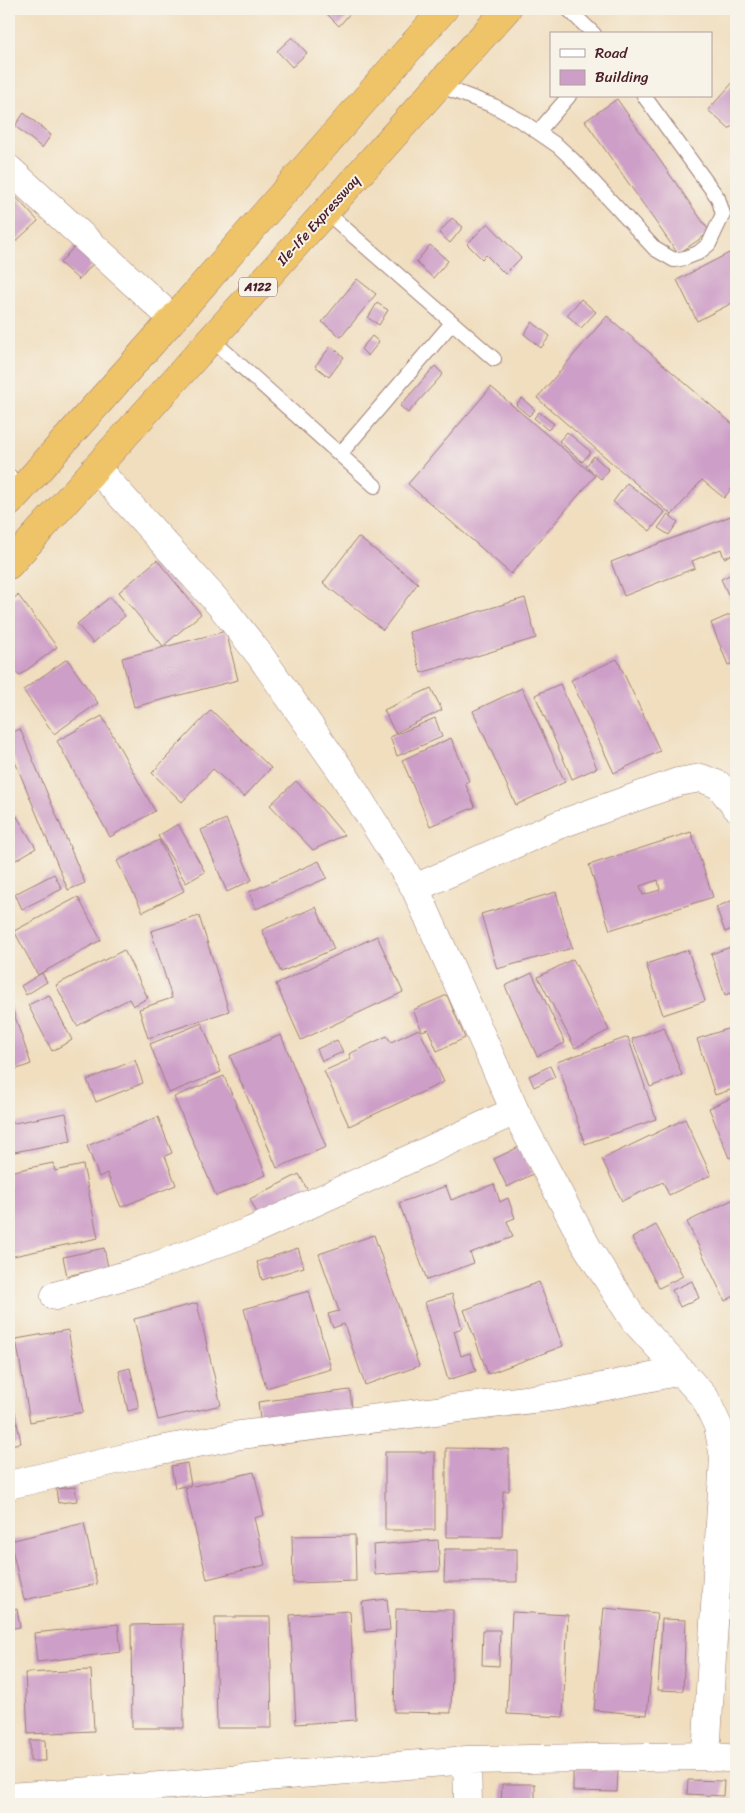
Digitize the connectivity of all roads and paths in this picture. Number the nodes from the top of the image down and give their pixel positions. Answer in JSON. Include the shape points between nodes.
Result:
{"nodes":[{"id":1,"x":444,"y":9,"type":"edge"},
{"id":2,"x":507,"y":9,"type":"edge"},
{"id":3,"x":568,"y":9,"type":"edge"},
{"id":4,"x":592,"y":32,"type":"edge"},
{"id":5,"x":438,"y":86,"type":"junction"},
{"id":6,"x":567,"y":98,"type":"edge"},
{"id":7,"x":645,"y":98,"type":"edge"},
{"id":8,"x":538,"y":132,"type":"junction"},
{"id":9,"x":9,"y":168,"type":"edge"},
{"id":10,"x":325,"y":212,"type":"junction"},
{"id":11,"x":173,"y":319,"type":"junction"},
{"id":12,"x":452,"y":323,"type":"junction"},
{"id":13,"x":211,"y":339,"type":"junction"},
{"id":14,"x":494,"y":359,"type":"dead end"},
{"id":15,"x":340,"y":454,"type":"junction"},
{"id":16,"x":96,"y":468,"type":"junction"},
{"id":17,"x":375,"y":486,"type":"dead end"},
{"id":18,"x":13,"y":489,"type":"edge"},
{"id":19,"x":9,"y":565,"type":"edge"},
{"id":20,"x":736,"y":807,"type":"edge"},
{"id":21,"x":415,"y":888,"type":"junction"},
{"id":22,"x":515,"y":1111,"type":"junction"},
{"id":23,"x":55,"y":1296,"type":"dead end"},
{"id":24,"x":681,"y":1371,"type":"junction"},
{"id":25,"x":9,"y":1485,"type":"edge"},
{"id":26,"x":706,"y":1756,"type":"junction"},
{"id":27,"x":736,"y":1759,"type":"edge"},
{"id":28,"x":467,"y":1760,"type":"junction"},
{"id":29,"x":148,"y":1796,"type":"edge"},
{"id":30,"x":9,"y":1797,"type":"edge"},
{"id":31,"x":468,"y":1804,"type":"edge"}],
"edges":[{"from":1,"to":11,"type":"highway"},
{"from":2,"to":5,"type":"highway","name":"Ile-Ife Expressway","number":"A122"},
{"from":3,"to":4,"type":"lane"},
{"from":5,"to":8,"type":"lane","via":[[494,106]]},
{"from":5,"to":10,"type":"highway","name":"Ile-Ife Expressway","number":"A122"},
{"from":6,"to":8,"type":"lane"},
{"from":7,"to":8,"type":"lane","via":[[718,198],[723,214],[709,244],[685,258],[674,260],[655,249],[574,160]]},
{"from":9,"to":11,"type":"street"},
{"from":10,"to":12,"type":"lane"},
{"from":10,"to":13,"type":"highway","name":"Ile-Ife Expressway","number":"A122"},
{"from":11,"to":18,"type":"highway"},
{"from":12,"to":14,"type":"lane"},
{"from":12,"to":15,"type":"lane"},
{"from":13,"to":15,"type":"lane"},
{"from":13,"to":16,"type":"highway","name":"Ile-Ife Expressway","number":"A122"},
{"from":15,"to":17,"type":"lane"},
{"from":16,"to":19,"type":"highway","name":"Ile-Ife Expressway","number":"A122"},
{"from":16,"to":21,"type":"street","via":[[222,607],[259,654],[342,772]]},
{"from":20,"to":21,"type":"street","via":[[719,785],[701,778],[678,782],[558,826]]},
{"from":21,"to":22,"type":"street"},
{"from":22,"to":23,"type":"street","via":[[251,1231],[153,1267]]},
{"from":22,"to":24,"type":"street","via":[[587,1247],[616,1294],[634,1320]]},
{"from":24,"to":25,"type":"street","via":[[557,1396],[240,1435]]},
{"from":24,"to":26,"type":"street","via":[[705,1398],[718,1426],[724,1457]]},
{"from":26,"to":27,"type":"street"},
{"from":26,"to":28,"type":"street"},
{"from":28,"to":29,"type":"street"},
{"from":28,"to":31,"type":"street"},
{"from":29,"to":30,"type":"street"}]}
